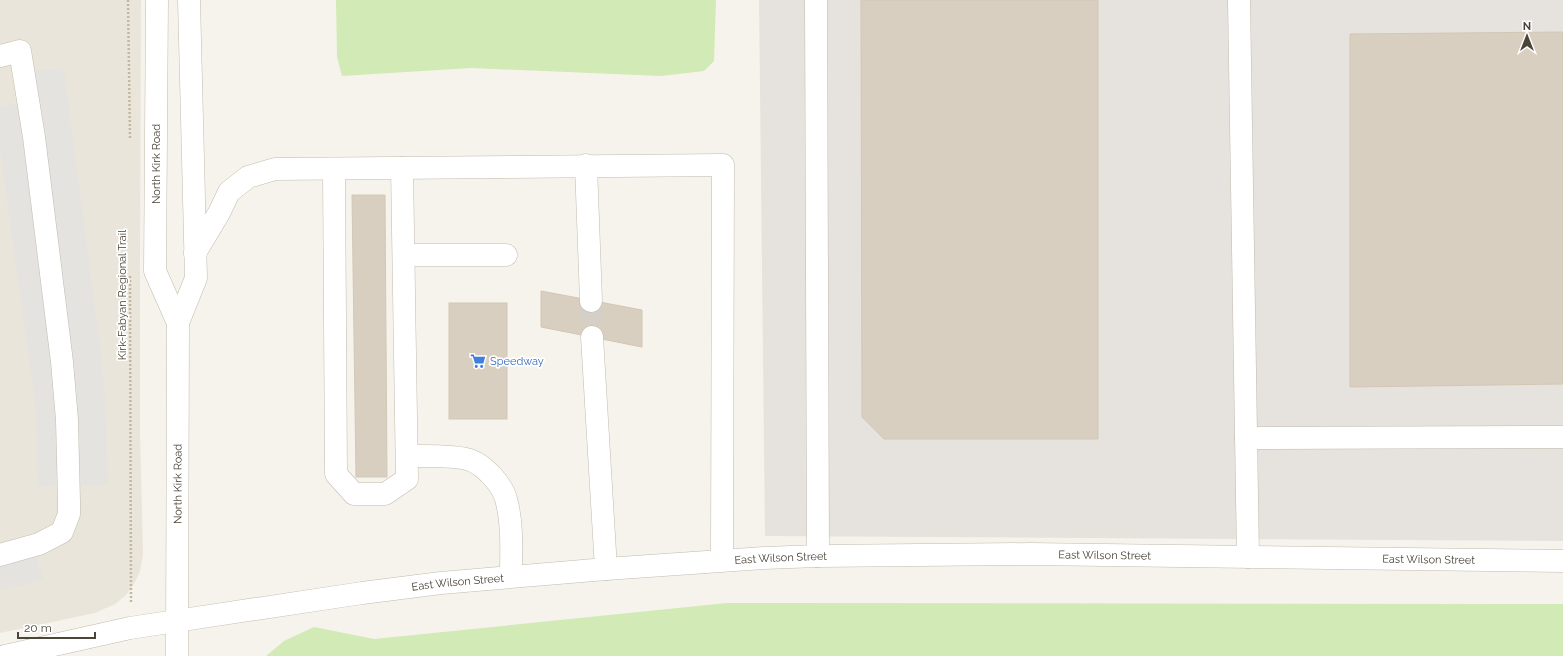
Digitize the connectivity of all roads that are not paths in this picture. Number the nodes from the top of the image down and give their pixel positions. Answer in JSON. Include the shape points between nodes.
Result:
{"nodes":[{"id":1,"x":156,"y":0,"type":"edge"},
{"id":2,"x":189,"y":0,"type":"edge"},
{"id":3,"x":816,"y":0,"type":"edge"},
{"id":4,"x":1239,"y":0,"type":"edge"},
{"id":5,"x":0,"y":56,"type":"edge"},
{"id":6,"x":586,"y":165,"type":"junction"},
{"id":7,"x":402,"y":168,"type":"junction"},
{"id":8,"x":334,"y":169,"type":"junction"},
{"id":9,"x":195,"y":253,"type":"junction"},
{"id":10,"x":506,"y":255,"type":"dead end"},
{"id":11,"x":404,"y":256,"type":"junction"},
{"id":12,"x":591,"y":301,"type":"tunnel mouth"},
{"id":13,"x":178,"y":323,"type":"junction"},
{"id":14,"x":592,"y":337,"type":"tunnel mouth"},
{"id":15,"x":1246,"y":438,"type":"junction"},
{"id":16,"x":1563,"y":438,"type":"edge"},
{"id":17,"x":408,"y":456,"type":"junction"},
{"id":18,"x":0,"y":555,"type":"edge"},
{"id":19,"x":818,"y":556,"type":"junction"},
{"id":20,"x":1248,"y":557,"type":"junction"},
{"id":21,"x":722,"y":560,"type":"junction"},
{"id":22,"x":1563,"y":561,"type":"edge"},
{"id":23,"x":606,"y":568,"type":"junction"},
{"id":24,"x":511,"y":576,"type":"junction"},
{"id":25,"x":177,"y":620,"type":"junction"},
{"id":26,"x":5,"y":656,"type":"edge"},
{"id":27,"x":177,"y":656,"type":"edge"}],
"edges":[{"from":1,"to":13,"type":"street","name":"North Kirk Road","via":[[155,271]]},
{"from":2,"to":9,"type":"street","name":"North Kirk Road"},
{"from":3,"to":19,"type":"street"},
{"from":4,"to":15,"type":"street"},
{"from":5,"to":18,"type":"street","via":[[20,51],[32,130],[62,362],[67,420],[69,514],[62,532],[39,544]]},
{"from":6,"to":7,"type":"street"},
{"from":6,"to":12,"type":"street"},
{"from":6,"to":21,"type":"street","via":[[723,165]]},
{"from":7,"to":8,"type":"street"},
{"from":7,"to":11,"type":"street"},
{"from":8,"to":9,"type":"street","via":[[275,169],[248,177],[229,192]]},
{"from":8,"to":17,"type":"street","via":[[336,474],[354,494],[385,494],[408,480]]},
{"from":9,"to":13,"type":"street","name":"North Kirk Road","via":[[196,278]]},
{"from":10,"to":11,"type":"street"},
{"from":11,"to":17,"type":"street"},
{"from":13,"to":25,"type":"street","name":"North Kirk Road"},
{"from":14,"to":23,"type":"street"},
{"from":15,"to":16,"type":"street"},
{"from":15,"to":20,"type":"street"},
{"from":17,"to":24,"type":"street","via":[[461,458],[486,469],[506,498],[511,534]]},
{"from":19,"to":20,"type":"street","name":"East Wilson Street","via":[[1038,554]]},
{"from":19,"to":21,"type":"street","name":"East Wilson Street"},
{"from":20,"to":22,"type":"street","name":"East Wilson Street"},
{"from":21,"to":23,"type":"street","name":"East Wilson Street"},
{"from":23,"to":24,"type":"street","name":"East Wilson Street"},
{"from":24,"to":25,"type":"street","name":"East Wilson Street","via":[[362,593]]},
{"from":25,"to":26,"type":"street","name":"East Wilson Street","via":[[90,636]]},
{"from":25,"to":27,"type":"street","name":"North Kirk Road"}]}
